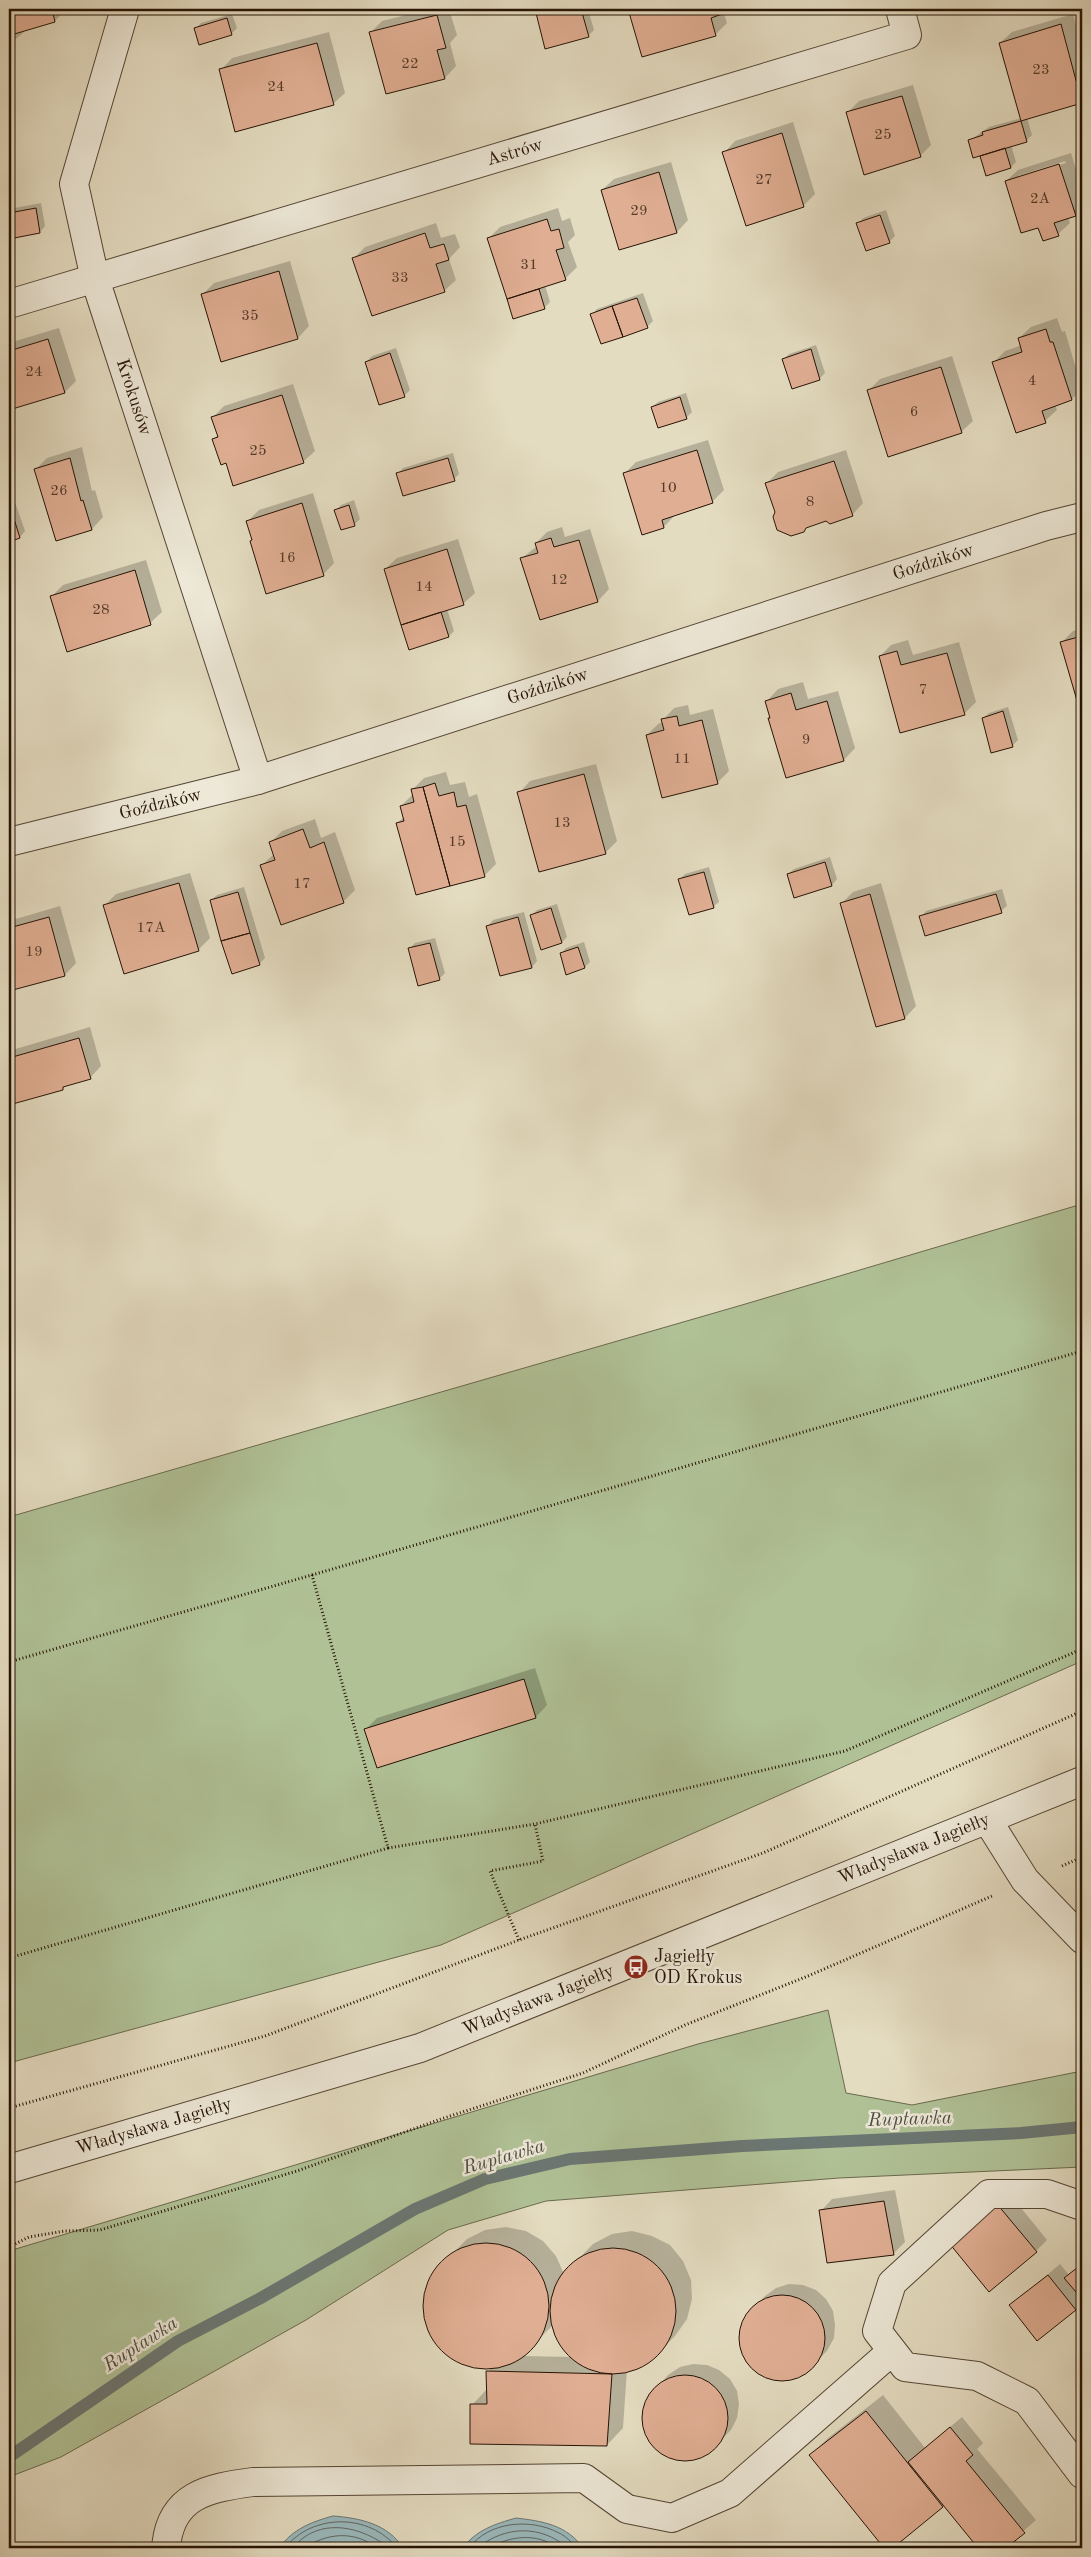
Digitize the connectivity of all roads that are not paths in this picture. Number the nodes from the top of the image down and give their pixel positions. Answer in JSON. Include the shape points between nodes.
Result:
{"nodes":[{"id":1,"x":125,"y":9,"type":"edge"},
{"id":2,"x":900,"y":9,"type":"edge"},
{"id":3,"x":95,"y":278,"type":"junction"},
{"id":4,"x":9,"y":304,"type":"edge"},
{"id":5,"x":1082,"y":517,"type":"edge"},
{"id":6,"x":258,"y":780,"type":"junction"},
{"id":7,"x":9,"y":842,"type":"edge"},
{"id":8,"x":1082,"y":1781,"type":"edge"},
{"id":9,"x":988,"y":1821,"type":"junction"},
{"id":10,"x":1082,"y":1939,"type":"edge"},
{"id":11,"x":9,"y":2169,"type":"edge"},
{"id":12,"x":1082,"y":2206,"type":"edge"},
{"id":13,"x":892,"y":2351,"type":"junction"},
{"id":14,"x":1082,"y":2474,"type":"edge"},
{"id":15,"x":166,"y":2548,"type":"edge"}],
"edges":[{"from":1,"to":3,"type":"street","name":"Krokusów","via":[[74,184]]},
{"from":2,"to":3,"type":"street","name":"Astrów","via":[[907,35]]},
{"from":3,"to":4,"type":"street"},
{"from":3,"to":6,"type":"street","name":"Krokusów"},
{"from":5,"to":6,"type":"street","name":"Goździków","via":[[1036,529]]},
{"from":6,"to":7,"type":"street","name":"Goździków"},
{"from":8,"to":9,"type":"street","name":"Władysława Jagiełły"},
{"from":9,"to":10,"type":"street","via":[[1025,1880]]},
{"from":9,"to":11,"type":"street","name":"Władysława Jagiełły","via":[[420,2048]]},
{"from":12,"to":13,"type":"street","via":[[1047,2194],[989,2194],[892,2282],[877,2330]]},
{"from":13,"to":14,"type":"street","via":[[905,2367],[977,2376],[1028,2402]]},
{"from":13,"to":15,"type":"street","via":[[730,2493],[672,2518],[628,2509],[584,2478],[253,2482],[214,2487],[181,2505],[167,2536]]}]}
